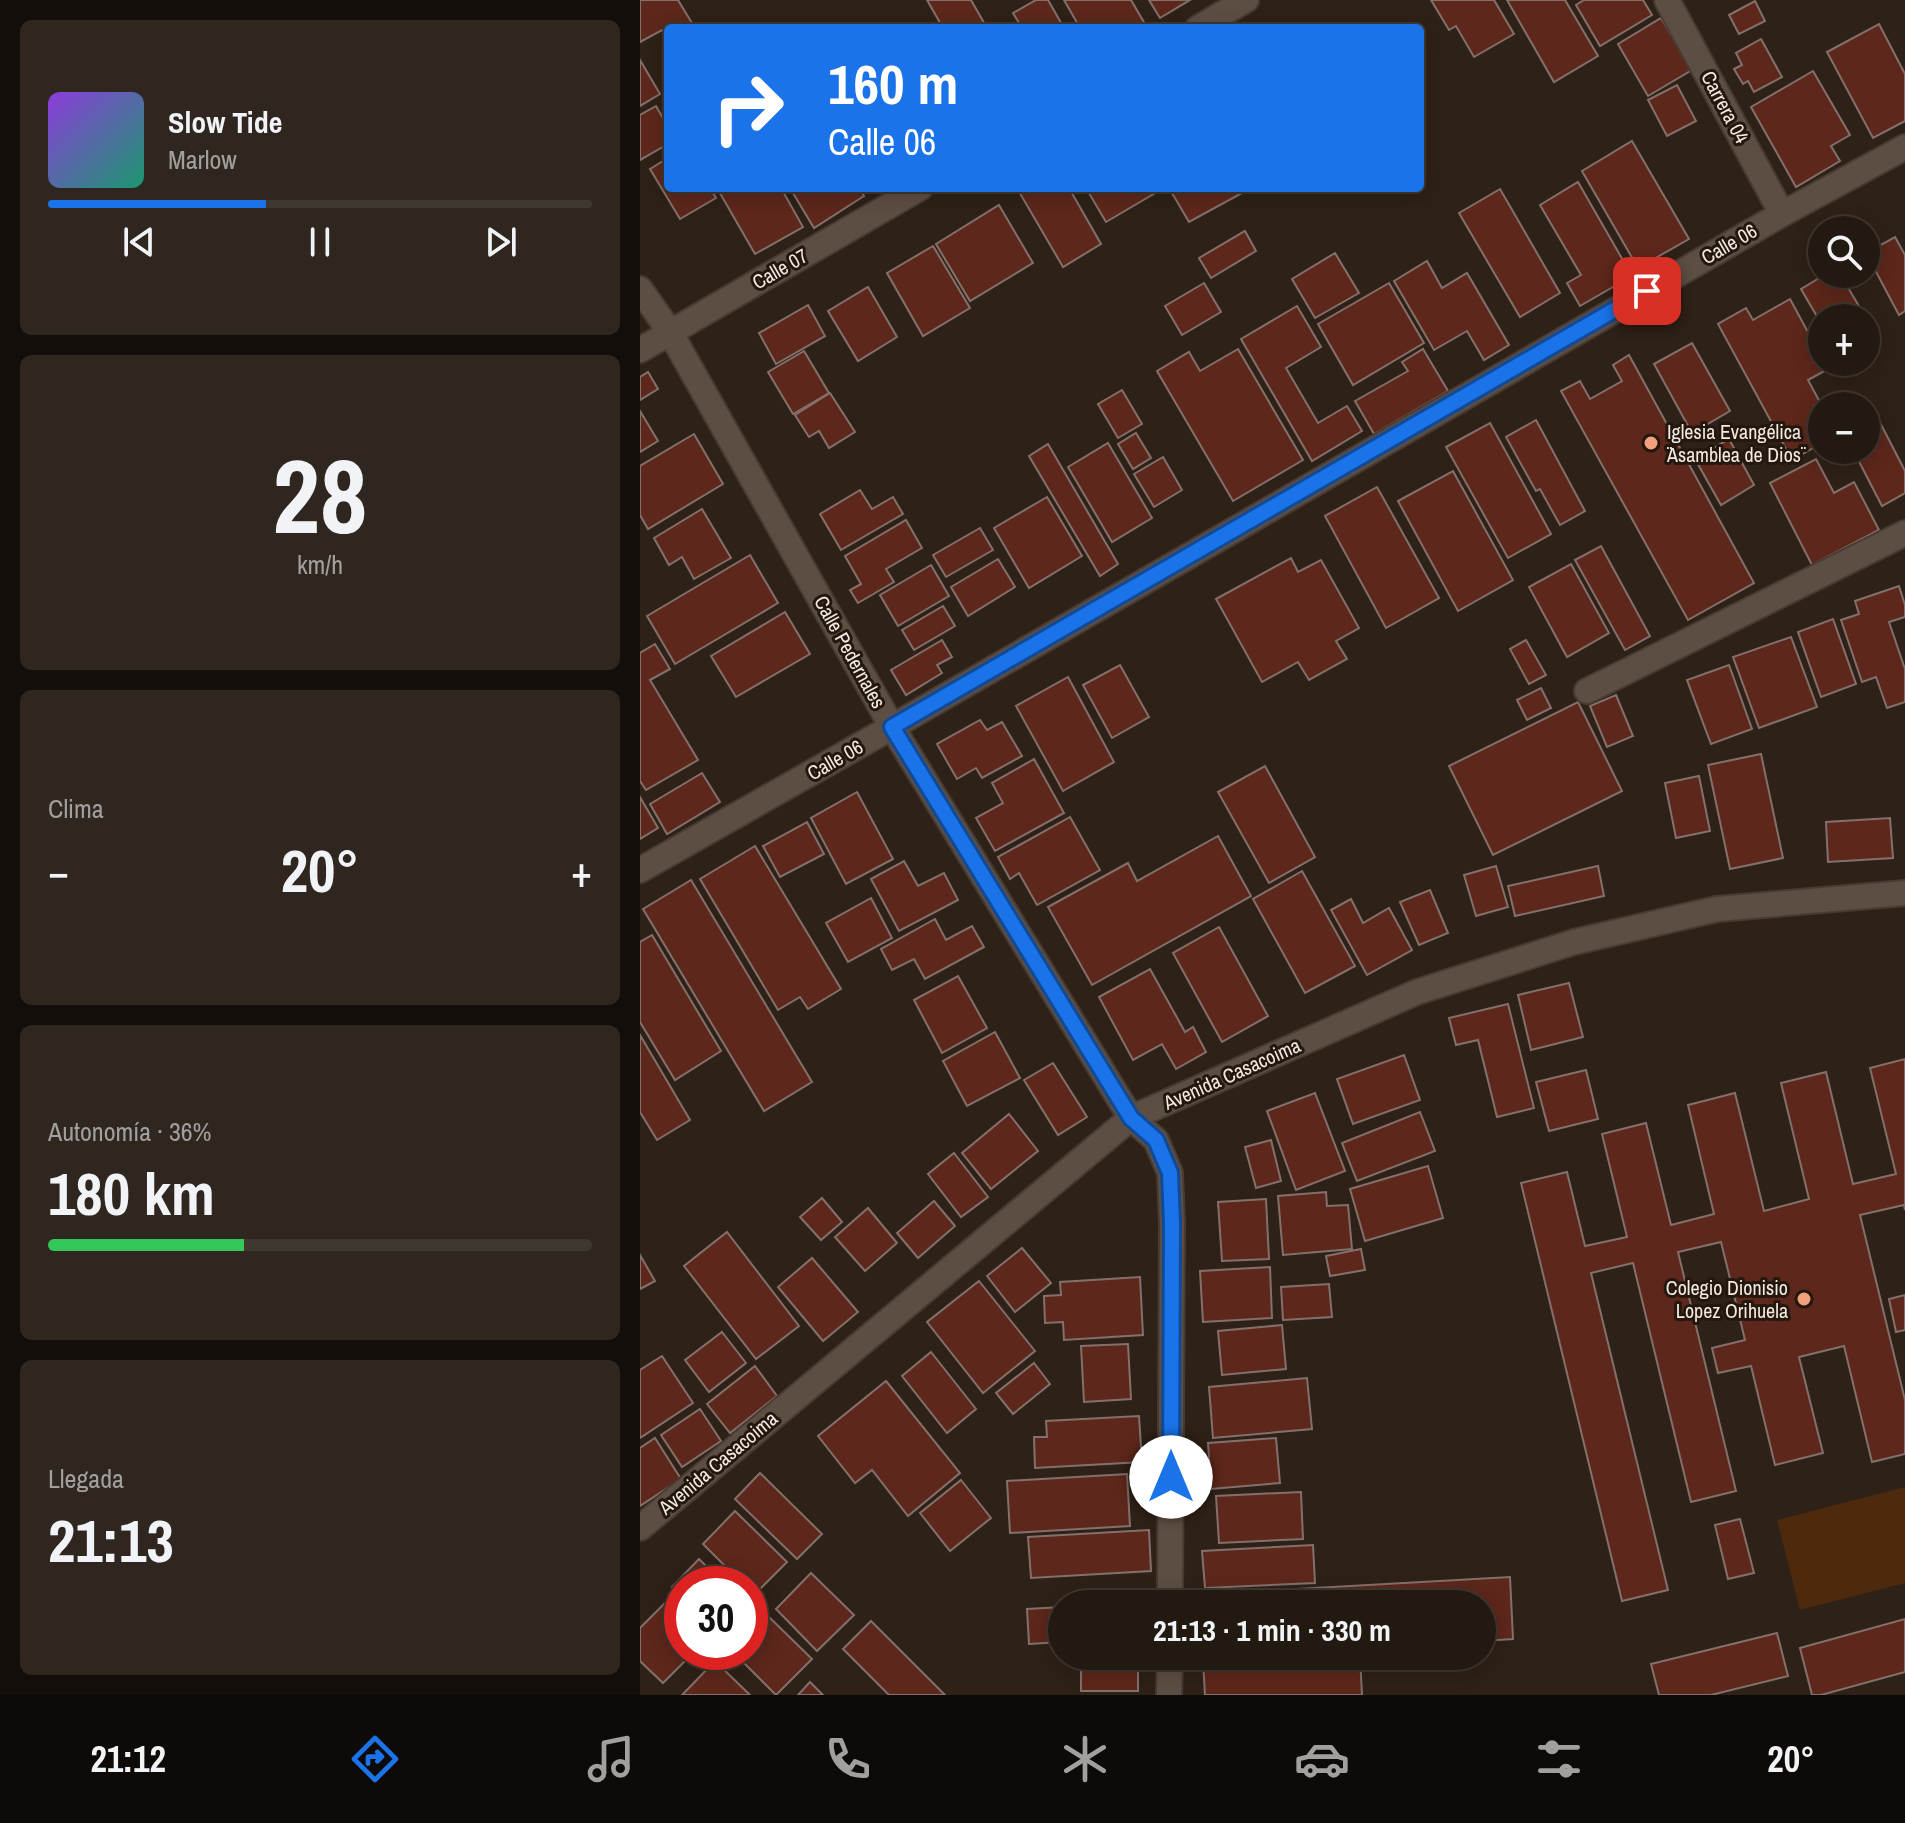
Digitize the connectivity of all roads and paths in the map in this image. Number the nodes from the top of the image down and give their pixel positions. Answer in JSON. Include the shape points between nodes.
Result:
{"nodes":[{"id":1,"x":1667,"y":0,"type":"edge"},
{"id":2,"x":1241,"y":1,"type":"edge"},
{"id":3,"x":1204,"y":24,"type":"edge"},
{"id":4,"x":1905,"y":147,"type":"edge"},
{"id":5,"x":913,"y":192,"type":"edge"},
{"id":6,"x":1782,"y":214,"type":"junction"},
{"id":7,"x":640,"y":289,"type":"edge"},
{"id":8,"x":670,"y":332,"type":"junction"},
{"id":9,"x":640,"y":350,"type":"edge"},
{"id":10,"x":1905,"y":533,"type":"edge"},
{"id":11,"x":1587,"y":691,"type":"dead end"},
{"id":12,"x":892,"y":727,"type":"junction"},
{"id":13,"x":640,"y":870,"type":"edge"},
{"id":14,"x":1905,"y":893,"type":"edge"},
{"id":15,"x":1131,"y":1118,"type":"junction"},
{"id":16,"x":640,"y":1528,"type":"edge"},
{"id":17,"x":1170,"y":1590,"type":"edge"},
{"id":18,"x":1170,"y":1670,"type":"edge"},
{"id":19,"x":1169,"y":1695,"type":"edge"}],
"edges":[{"from":1,"to":6,"type":"street","name":"Carrera 04"},
{"from":2,"to":3,"type":"street"},
{"from":4,"to":6,"type":"street","name":"Calle 06"},
{"from":5,"to":8,"type":"street","name":"Calle 07"},
{"from":6,"to":12,"type":"street","name":"Calle 06"},
{"from":7,"to":8,"type":"street","name":"Calle Pedernales"},
{"from":8,"to":9,"type":"street","name":"Calle 07"},
{"from":8,"to":12,"type":"street","name":"Calle Pedernales"},
{"from":10,"to":11,"type":"street"},
{"from":12,"to":13,"type":"street","name":"Calle 06"},
{"from":12,"to":15,"type":"street","name":"Calle Pedernales"},
{"from":14,"to":15,"type":"street","name":"Avenida Casacoima","via":[[1717,909],[1574,942],[1417,992]]},
{"from":15,"to":16,"type":"street","name":"Avenida Casacoima"},
{"from":15,"to":17,"type":"street","name":"Calle Pedernales","via":[[1156,1140],[1170,1173]]},
{"from":18,"to":19,"type":"street"}]}
